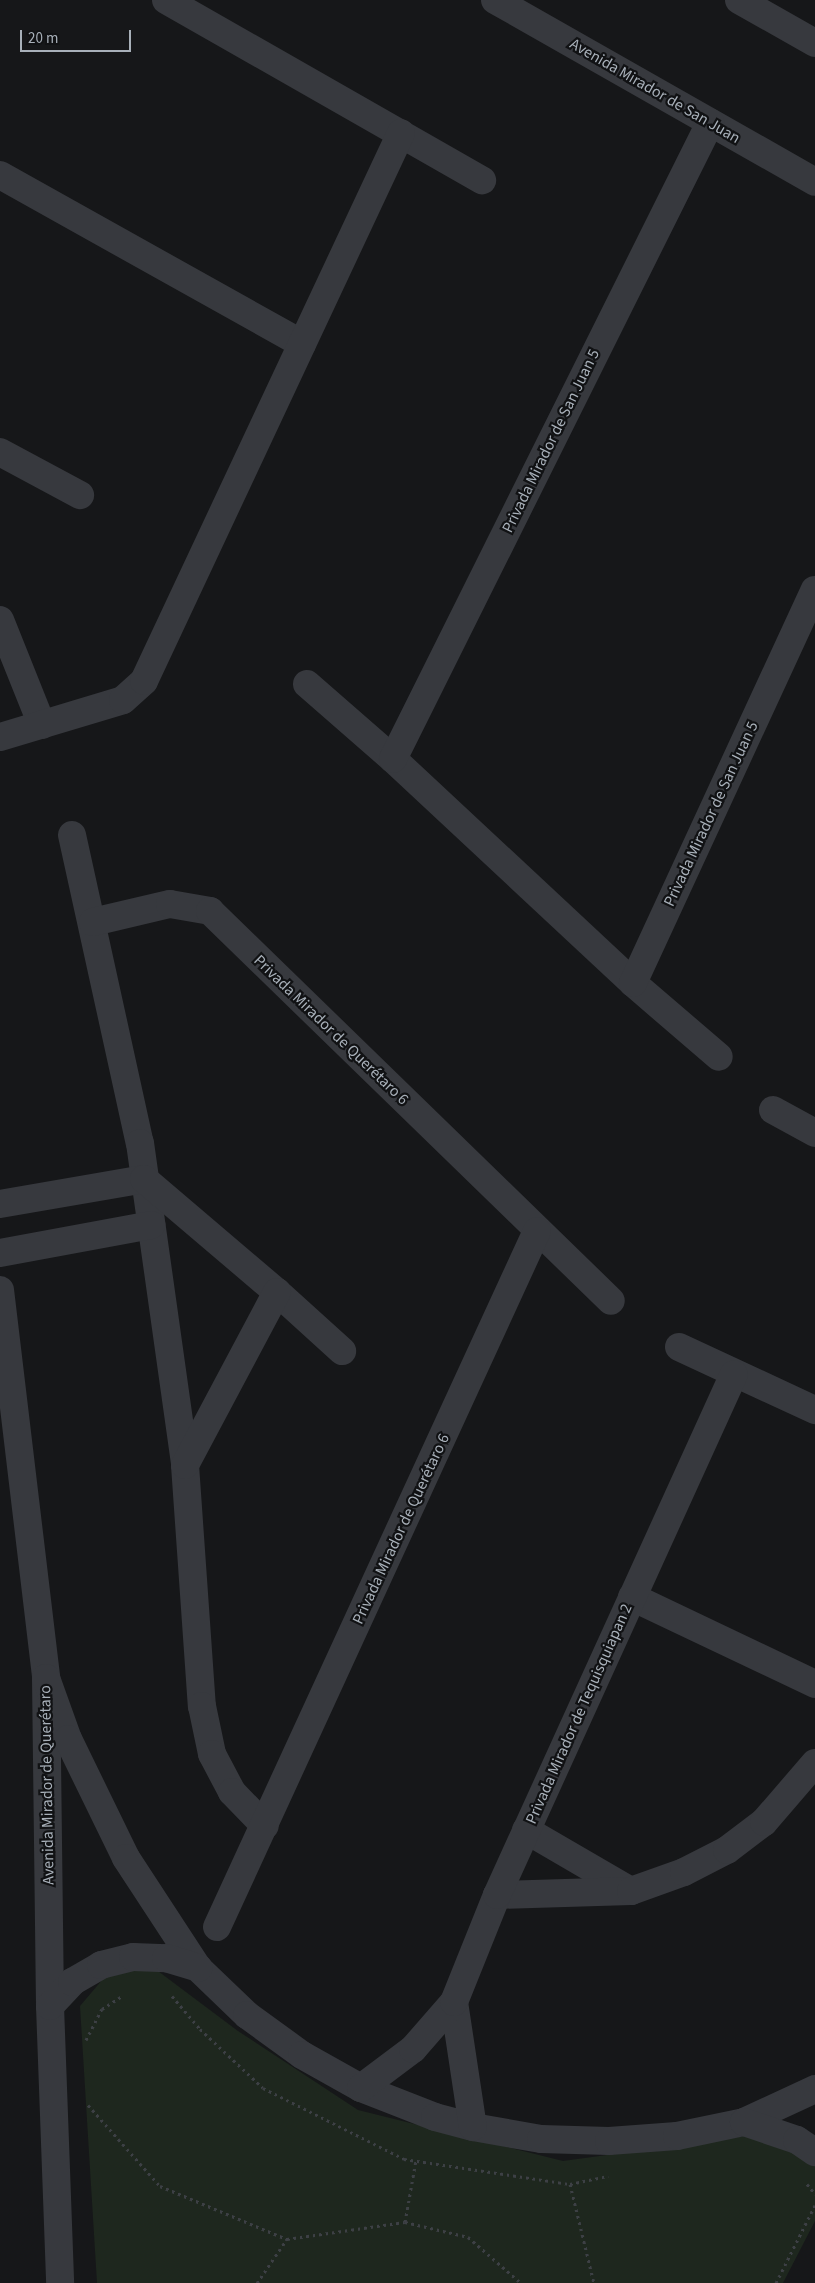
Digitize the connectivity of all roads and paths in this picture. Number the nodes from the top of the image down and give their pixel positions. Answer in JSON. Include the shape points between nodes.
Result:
{"nodes":[{"id":1,"x":166,"y":0,"type":"edge"},
{"id":2,"x":495,"y":0,"type":"edge"},
{"id":3,"x":739,"y":0,"type":"edge"},
{"id":4,"x":815,"y":43,"type":"edge"},
{"id":5,"x":710,"y":123,"type":"junction"},
{"id":6,"x":401,"y":133,"type":"junction"},
{"id":7,"x":0,"y":175,"type":"edge"},
{"id":8,"x":482,"y":180,"type":"dead end"},
{"id":9,"x":815,"y":182,"type":"edge"},
{"id":10,"x":302,"y":344,"type":"junction"},
{"id":11,"x":0,"y":452,"type":"edge"},
{"id":12,"x":80,"y":495,"type":"dead end"},
{"id":13,"x":815,"y":590,"type":"edge"},
{"id":14,"x":0,"y":620,"type":"edge"},
{"id":15,"x":307,"y":684,"type":"dead end"},
{"id":16,"x":42,"y":725,"type":"junction"},
{"id":17,"x":0,"y":737,"type":"edge"},
{"id":18,"x":393,"y":759,"type":"junction"},
{"id":19,"x":72,"y":835,"type":"dead end"},
{"id":20,"x":93,"y":922,"type":"junction"},
{"id":21,"x":633,"y":983,"type":"junction"},
{"id":22,"x":719,"y":1057,"type":"dead end"},
{"id":23,"x":773,"y":1110,"type":"dead end"},
{"id":24,"x":815,"y":1133,"type":"edge"},
{"id":25,"x":144,"y":1178,"type":"junction"},
{"id":26,"x":0,"y":1204,"type":"edge"},
{"id":27,"x":151,"y":1225,"type":"junction"},
{"id":28,"x":537,"y":1231,"type":"junction"},
{"id":29,"x":0,"y":1253,"type":"edge"},
{"id":30,"x":0,"y":1290,"type":"edge"},
{"id":31,"x":277,"y":1292,"type":"junction"},
{"id":32,"x":611,"y":1301,"type":"dead end"},
{"id":33,"x":678,"y":1347,"type":"dead end"},
{"id":34,"x":342,"y":1352,"type":"dead end"},
{"id":35,"x":734,"y":1374,"type":"junction"},
{"id":36,"x":815,"y":1410,"type":"edge"},
{"id":37,"x":185,"y":1465,"type":"junction"},
{"id":38,"x":632,"y":1597,"type":"junction"},
{"id":39,"x":46,"y":1678,"type":"junction"},
{"id":40,"x":815,"y":1684,"type":"edge"},
{"id":41,"x":815,"y":1763,"type":"edge"},
{"id":42,"x":265,"y":1826,"type":"junction"},
{"id":43,"x":526,"y":1830,"type":"junction"},
{"id":44,"x":631,"y":1891,"type":"junction"},
{"id":45,"x":497,"y":1894,"type":"junction"},
{"id":46,"x":217,"y":1927,"type":"dead end"},
{"id":47,"x":198,"y":1968,"type":"junction"},
{"id":48,"x":166,"y":1989,"type":"dead end"},
{"id":49,"x":124,"y":1994,"type":"dead end"},
{"id":50,"x":454,"y":2002,"type":"junction"},
{"id":51,"x":50,"y":2006,"type":"junction"},
{"id":52,"x":84,"y":2043,"type":"dead end"},
{"id":53,"x":361,"y":2088,"type":"junction"},
{"id":54,"x":815,"y":2089,"type":"edge"},
{"id":55,"x":84,"y":2100,"type":"dead end"},
{"id":56,"x":744,"y":2122,"type":"junction"},
{"id":57,"x":473,"y":2127,"type":"junction"},
{"id":58,"x":815,"y":2152,"type":"edge"},
{"id":59,"x":416,"y":2160,"type":"junction"},
{"id":60,"x":618,"y":2174,"type":"dead end"},
{"id":61,"x":804,"y":2181,"type":"dead end"},
{"id":62,"x":570,"y":2184,"type":"junction"},
{"id":63,"x":815,"y":2194,"type":"edge"},
{"id":64,"x":815,"y":2205,"type":"edge"},
{"id":65,"x":405,"y":2222,"type":"junction"},
{"id":66,"x":287,"y":2239,"type":"junction"},
{"id":67,"x":60,"y":2283,"type":"edge"},
{"id":68,"x":257,"y":2283,"type":"edge"},
{"id":69,"x":521,"y":2283,"type":"edge"},
{"id":70,"x":594,"y":2283,"type":"edge"},
{"id":71,"x":776,"y":2283,"type":"edge"}],
"edges":[{"from":1,"to":6,"type":"street"},
{"from":2,"to":5,"type":"street","name":"Avenida Mirador de San Juan"},
{"from":3,"to":4,"type":"street"},
{"from":5,"to":9,"type":"street","name":"Avenida Mirador de San Juan"},
{"from":5,"to":18,"type":"street","name":"Privada Mirador de San Juan 5"},
{"from":6,"to":8,"type":"street"},
{"from":6,"to":10,"type":"street"},
{"from":7,"to":10,"type":"street"},
{"from":10,"to":16,"type":"street","via":[[144,681],[123,700]]},
{"from":11,"to":12,"type":"street"},
{"from":13,"to":21,"type":"street","name":"Privada Mirador de San Juan 5"},
{"from":14,"to":16,"type":"street"},
{"from":15,"to":18,"type":"street"},
{"from":16,"to":17,"type":"street"},
{"from":18,"to":21,"type":"street"},
{"from":19,"to":20,"type":"street"},
{"from":20,"to":25,"type":"street","via":[[140,1143]]},
{"from":20,"to":28,"type":"street","name":"Privada Mirador de Querétaro 6","via":[[170,904],[210,911]]},
{"from":21,"to":22,"type":"street"},
{"from":23,"to":24,"type":"street"},
{"from":25,"to":26,"type":"street"},
{"from":25,"to":27,"type":"street"},
{"from":25,"to":31,"type":"street"},
{"from":27,"to":29,"type":"street"},
{"from":27,"to":37,"type":"street"},
{"from":28,"to":32,"type":"street","name":"Privada Mirador de Querétaro 6"},
{"from":28,"to":42,"type":"street","name":"Privada Mirador de Querétaro 6"},
{"from":30,"to":39,"type":"street","name":"Avenida Mirador de Querétaro"},
{"from":31,"to":34,"type":"street"},
{"from":31,"to":37,"type":"street"},
{"from":33,"to":35,"type":"street"},
{"from":35,"to":36,"type":"street"},
{"from":35,"to":38,"type":"street","name":"Privada Mirador de Tequisquiapan 2"},
{"from":37,"to":42,"type":"street","via":[[202,1706],[212,1754],[232,1792]]},
{"from":38,"to":40,"type":"street","name":"Privada Mirador de Tequisquiapan 2"},
{"from":38,"to":43,"type":"street","name":"Privada Mirador de Tequisquiapan 2"},
{"from":39,"to":47,"type":"street","via":[[68,1739],[126,1858]]},
{"from":39,"to":51,"type":"street","name":"Avenida Mirador de Querétaro"},
{"from":41,"to":44,"type":"street","via":[[764,1822],[726,1850],[684,1872]]},
{"from":42,"to":46,"type":"street","name":"Privada Mirador de Querétaro 6"},
{"from":43,"to":44,"type":"street","name":"Privada Mirador de Tequisquiapan 2"},
{"from":43,"to":45,"type":"street","name":"Privada Mirador de Tequisquiapan 2"},
{"from":44,"to":45,"type":"street"},
{"from":45,"to":50,"type":"street","name":"Privada Mirador de Tequisquiapan 2"},
{"from":47,"to":51,"type":"street","via":[[166,1958],[133,1956],[101,1965],[72,1982]]},
{"from":47,"to":53,"type":"street","via":[[247,2015],[302,2055]]},
{"from":48,"to":59,"type":"path","via":[[200,2029],[263,2088],[404,2159]]},
{"from":49,"to":52,"type":"path","via":[[102,2009]]},
{"from":50,"to":53,"type":"street","name":"Privada Mirador de Tequisquiapan 2","via":[[413,2049]]},
{"from":50,"to":57,"type":"street"},
{"from":51,"to":67,"type":"street","name":"Avenida Mirador de Querétaro"},
{"from":53,"to":57,"type":"street","via":[[425,2114]]},
{"from":54,"to":56,"type":"street"},
{"from":55,"to":66,"type":"path","via":[[160,2186]]},
{"from":56,"to":57,"type":"street","via":[[677,2136],[609,2142],[541,2139]]},
{"from":56,"to":58,"type":"street","via":[[797,2140]]},
{"from":59,"to":62,"type":"path"},
{"from":59,"to":65,"type":"path"},
{"from":60,"to":62,"type":"path"},
{"from":61,"to":63,"type":"path"},
{"from":62,"to":70,"type":"path"},
{"from":64,"to":71,"type":"path"},
{"from":65,"to":66,"type":"path"},
{"from":65,"to":69,"type":"path","via":[[468,2236]]},
{"from":66,"to":68,"type":"path"}]}
